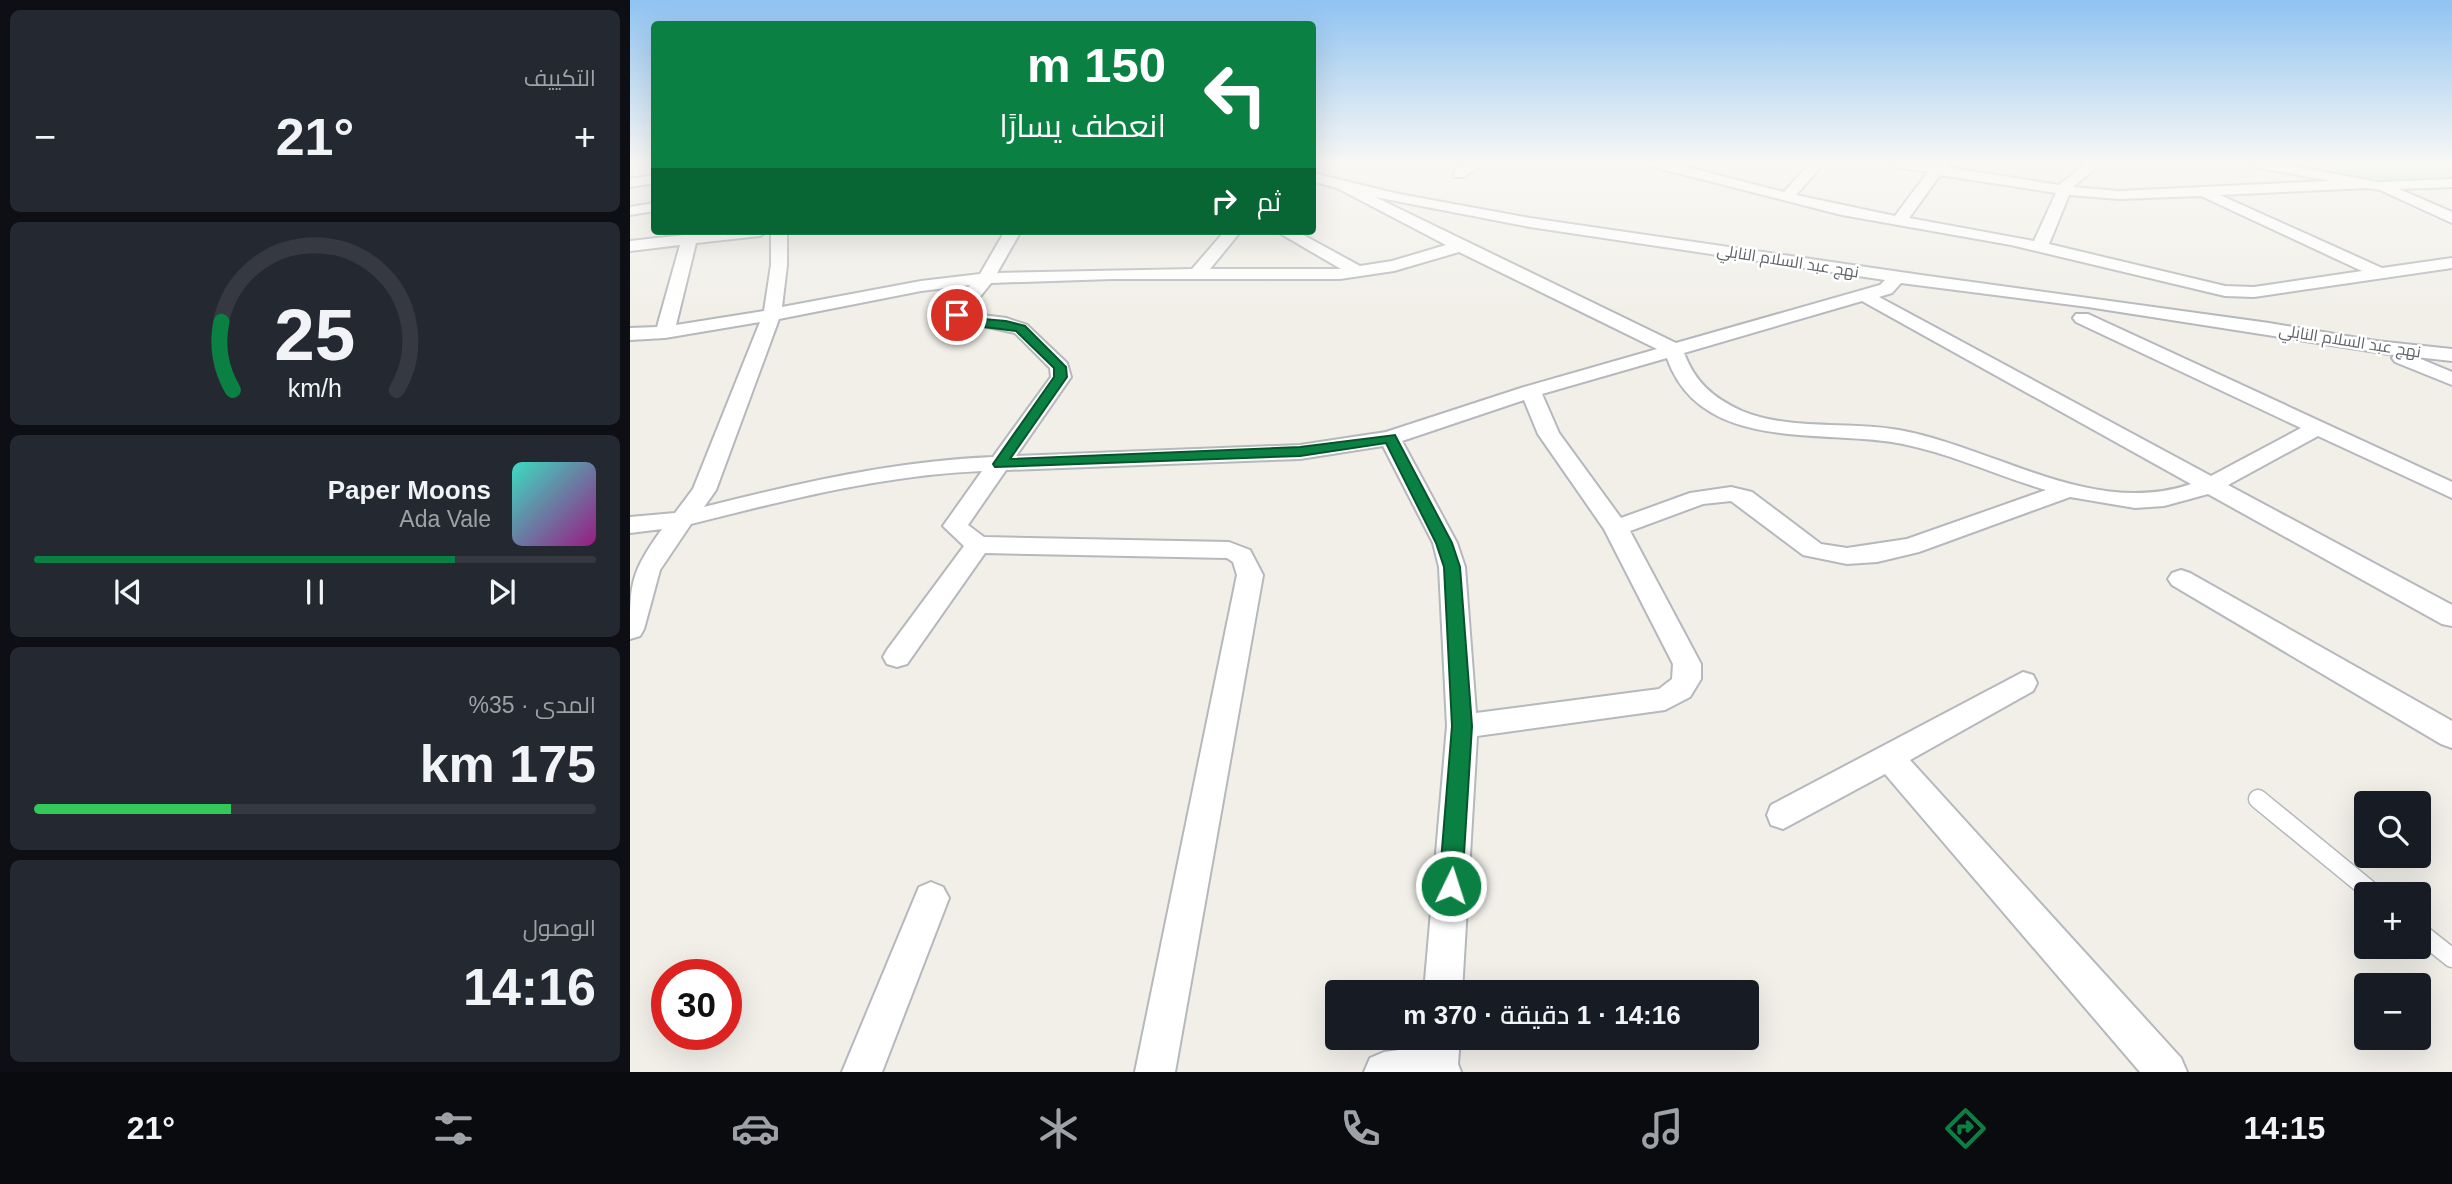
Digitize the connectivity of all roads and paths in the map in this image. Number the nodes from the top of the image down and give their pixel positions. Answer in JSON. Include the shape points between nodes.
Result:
{"nodes":[{"id":1,"x":1396,"y":213,"type":"edge"},
{"id":2,"x":1477,"y":213,"type":"edge"},
{"id":3,"x":1860,"y":213,"type":"edge"},
{"id":4,"x":1905,"y":213,"type":"edge"},
{"id":5,"x":2054,"y":213,"type":"edge"},
{"id":6,"x":2247,"y":213,"type":"edge"},
{"id":7,"x":1899,"y":221,"type":"junction"},
{"id":8,"x":725,"y":235,"type":"edge"},
{"id":9,"x":779,"y":235,"type":"edge"},
{"id":10,"x":1011,"y":235,"type":"edge"},
{"id":11,"x":1230,"y":235,"type":"edge"},
{"id":12,"x":1291,"y":235,"type":"edge"},
{"id":13,"x":690,"y":239,"type":"junction"},
{"id":14,"x":630,"y":246,"type":"edge"},
{"id":15,"x":1460,"y":246,"type":"junction"},
{"id":16,"x":2040,"y":246,"type":"junction"},
{"id":17,"x":2452,"y":263,"type":"edge"},
{"id":18,"x":1360,"y":273,"type":"junction"},
{"id":19,"x":2379,"y":273,"type":"junction"},
{"id":20,"x":1197,"y":274,"type":"junction"},
{"id":21,"x":1898,"y":277,"type":"junction"},
{"id":22,"x":986,"y":278,"type":"junction"},
{"id":23,"x":1863,"y":295,"type":"junction"},
{"id":24,"x":2085,"y":310,"type":"junction"},
{"id":25,"x":2164,"y":313,"type":"junction"},
{"id":26,"x":771,"y":315,"type":"junction"},
{"id":27,"x":2112,"y":319,"type":"junction"},
{"id":28,"x":665,"y":332,"type":"junction"},
{"id":29,"x":630,"y":334,"type":"edge"},
{"id":30,"x":2376,"y":347,"type":"junction"},
{"id":31,"x":1673,"y":349,"type":"junction"},
{"id":32,"x":2154,"y":351,"type":"junction"},
{"id":33,"x":2452,"y":355,"type":"edge"},
{"id":34,"x":2452,"y":379,"type":"edge"},
{"id":35,"x":1531,"y":391,"type":"junction"},
{"id":36,"x":2318,"y":428,"type":"junction"},
{"id":37,"x":1390,"y":438,"type":"junction"},
{"id":38,"x":1000,"y":464,"type":"junction"},
{"id":39,"x":2208,"y":485,"type":"junction"},
{"id":40,"x":2069,"y":489,"type":"junction"},
{"id":41,"x":2452,"y":491,"type":"edge"},
{"id":42,"x":683,"y":519,"type":"junction"},
{"id":43,"x":630,"y":525,"type":"edge"},
{"id":44,"x":1616,"y":528,"type":"junction"},
{"id":45,"x":978,"y":545,"type":"junction"},
{"id":46,"x":2181,"y":579,"type":"dead end"},
{"id":47,"x":2452,"y":617,"type":"edge"},
{"id":48,"x":630,"y":629,"type":"edge"},
{"id":49,"x":897,"y":657,"type":"dead end"},
{"id":50,"x":2023,"y":683,"type":"dead end"},
{"id":51,"x":1462,"y":726,"type":"junction"},
{"id":52,"x":2452,"y":736,"type":"edge"},
{"id":53,"x":1889,"y":757,"type":"junction"},
{"id":54,"x":2258,"y":799,"type":"dead end"},
{"id":55,"x":1783,"y":815,"type":"dead end"},
{"id":56,"x":2359,"y":882,"type":"edge"},
{"id":57,"x":931,"y":898,"type":"dead end"},
{"id":58,"x":2431,"y":941,"type":"edge"},
{"id":59,"x":2452,"y":958,"type":"edge"},
{"id":60,"x":1444,"y":980,"type":"edge"},
{"id":61,"x":1440,"y":1058,"type":"edge"},
{"id":62,"x":862,"y":1072,"type":"edge"},
{"id":63,"x":1154,"y":1072,"type":"edge"},
{"id":64,"x":1384,"y":1072,"type":"edge"},
{"id":65,"x":2167,"y":1072,"type":"edge"}],
"edges":[{"from":1,"to":15,"type":"street"},
{"from":2,"to":21,"type":"street","name":"نهج عبد السلام النابلي"},
{"from":3,"to":7,"type":"street"},
{"from":4,"to":7,"type":"street"},
{"from":5,"to":16,"type":"street"},
{"from":6,"to":19,"type":"street"},
{"from":7,"to":16,"type":"street"},
{"from":8,"to":13,"type":"street"},
{"from":9,"to":26,"type":"street"},
{"from":10,"to":22,"type":"street"},
{"from":11,"to":20,"type":"street"},
{"from":12,"to":18,"type":"street"},
{"from":13,"to":14,"type":"street"},
{"from":13,"to":28,"type":"street"},
{"from":15,"to":18,"type":"street"},
{"from":15,"to":31,"type":"street"},
{"from":16,"to":19,"type":"street","via":[[2225,291],[2254,292]]},
{"from":17,"to":19,"type":"street"},
{"from":18,"to":20,"type":"street"},
{"from":20,"to":22,"type":"street"},
{"from":21,"to":23,"type":"street","via":[[1886,289]]},
{"from":21,"to":24,"type":"street","name":"نهج عبد السلام النابلي"},
{"from":22,"to":26,"type":"street"},
{"from":22,"to":38,"type":"street","via":[[957,315],[968,321],[1020,328],[1060,367],[1061,377]]},
{"from":23,"to":31,"type":"street"},
{"from":23,"to":39,"type":"street"},
{"from":24,"to":25,"type":"street","name":"نهج عبد السلام النابلي"},
{"from":24,"to":27,"type":"street","name":"نهج عبد السلام النابلي","via":[[2095,321]]},
{"from":24,"to":32,"type":"street"},
{"from":25,"to":27,"type":"street","name":"نهج عبد السلام النابلي"},
{"from":25,"to":30,"type":"street","name":"نهج عبد السلام النابلي"},
{"from":26,"to":28,"type":"street"},
{"from":26,"to":42,"type":"street","via":[[704,490]]},
{"from":27,"to":32,"type":"street"},
{"from":28,"to":29,"type":"street"},
{"from":30,"to":33,"type":"street","name":"نهج عبد السلام النابلي"},
{"from":30,"to":34,"type":"street"},
{"from":31,"to":35,"type":"street"},
{"from":31,"to":40,"type":"street","via":[[1684,376],[1696,389],[1740,418],[1777,428],[1895,435]]},
{"from":32,"to":36,"type":"street"},
{"from":35,"to":37,"type":"street"},
{"from":35,"to":44,"type":"street","via":[[1549,434]]},
{"from":36,"to":39,"type":"street"},
{"from":36,"to":41,"type":"street"},
{"from":37,"to":38,"type":"street","via":[[1300,452]]},
{"from":37,"to":51,"type":"street","via":[[1452,567]]},
{"from":38,"to":42,"type":"street","via":[[943,466],[808,488]]},
{"from":38,"to":45,"type":"street","via":[[955,526]]},
{"from":39,"to":40,"type":"street","via":[[2166,499],[2140,501]]},
{"from":39,"to":47,"type":"street"},
{"from":40,"to":44,"type":"street","via":[[1928,540],[1852,556],[1808,547],[1733,492],[1707,496]]},
{"from":42,"to":43,"type":"street"},
{"from":42,"to":48,"type":"street","via":[[647,570]]},
{"from":44,"to":51,"type":"street","via":[[1687,664],[1686,684],[1655,702]]},
{"from":45,"to":49,"type":"street"},
{"from":45,"to":63,"type":"street","via":[[1229,550],[1245,559],[1250,575]]},
{"from":46,"to":52,"type":"street"},
{"from":50,"to":53,"type":"street"},
{"from":51,"to":60,"type":"street"},
{"from":53,"to":55,"type":"street"},
{"from":53,"to":65,"type":"street"},
{"from":54,"to":56,"type":"lane"},
{"from":57,"to":62,"type":"street"},
{"from":58,"to":59,"type":"lane"},
{"from":61,"to":64,"type":"street"}]}
